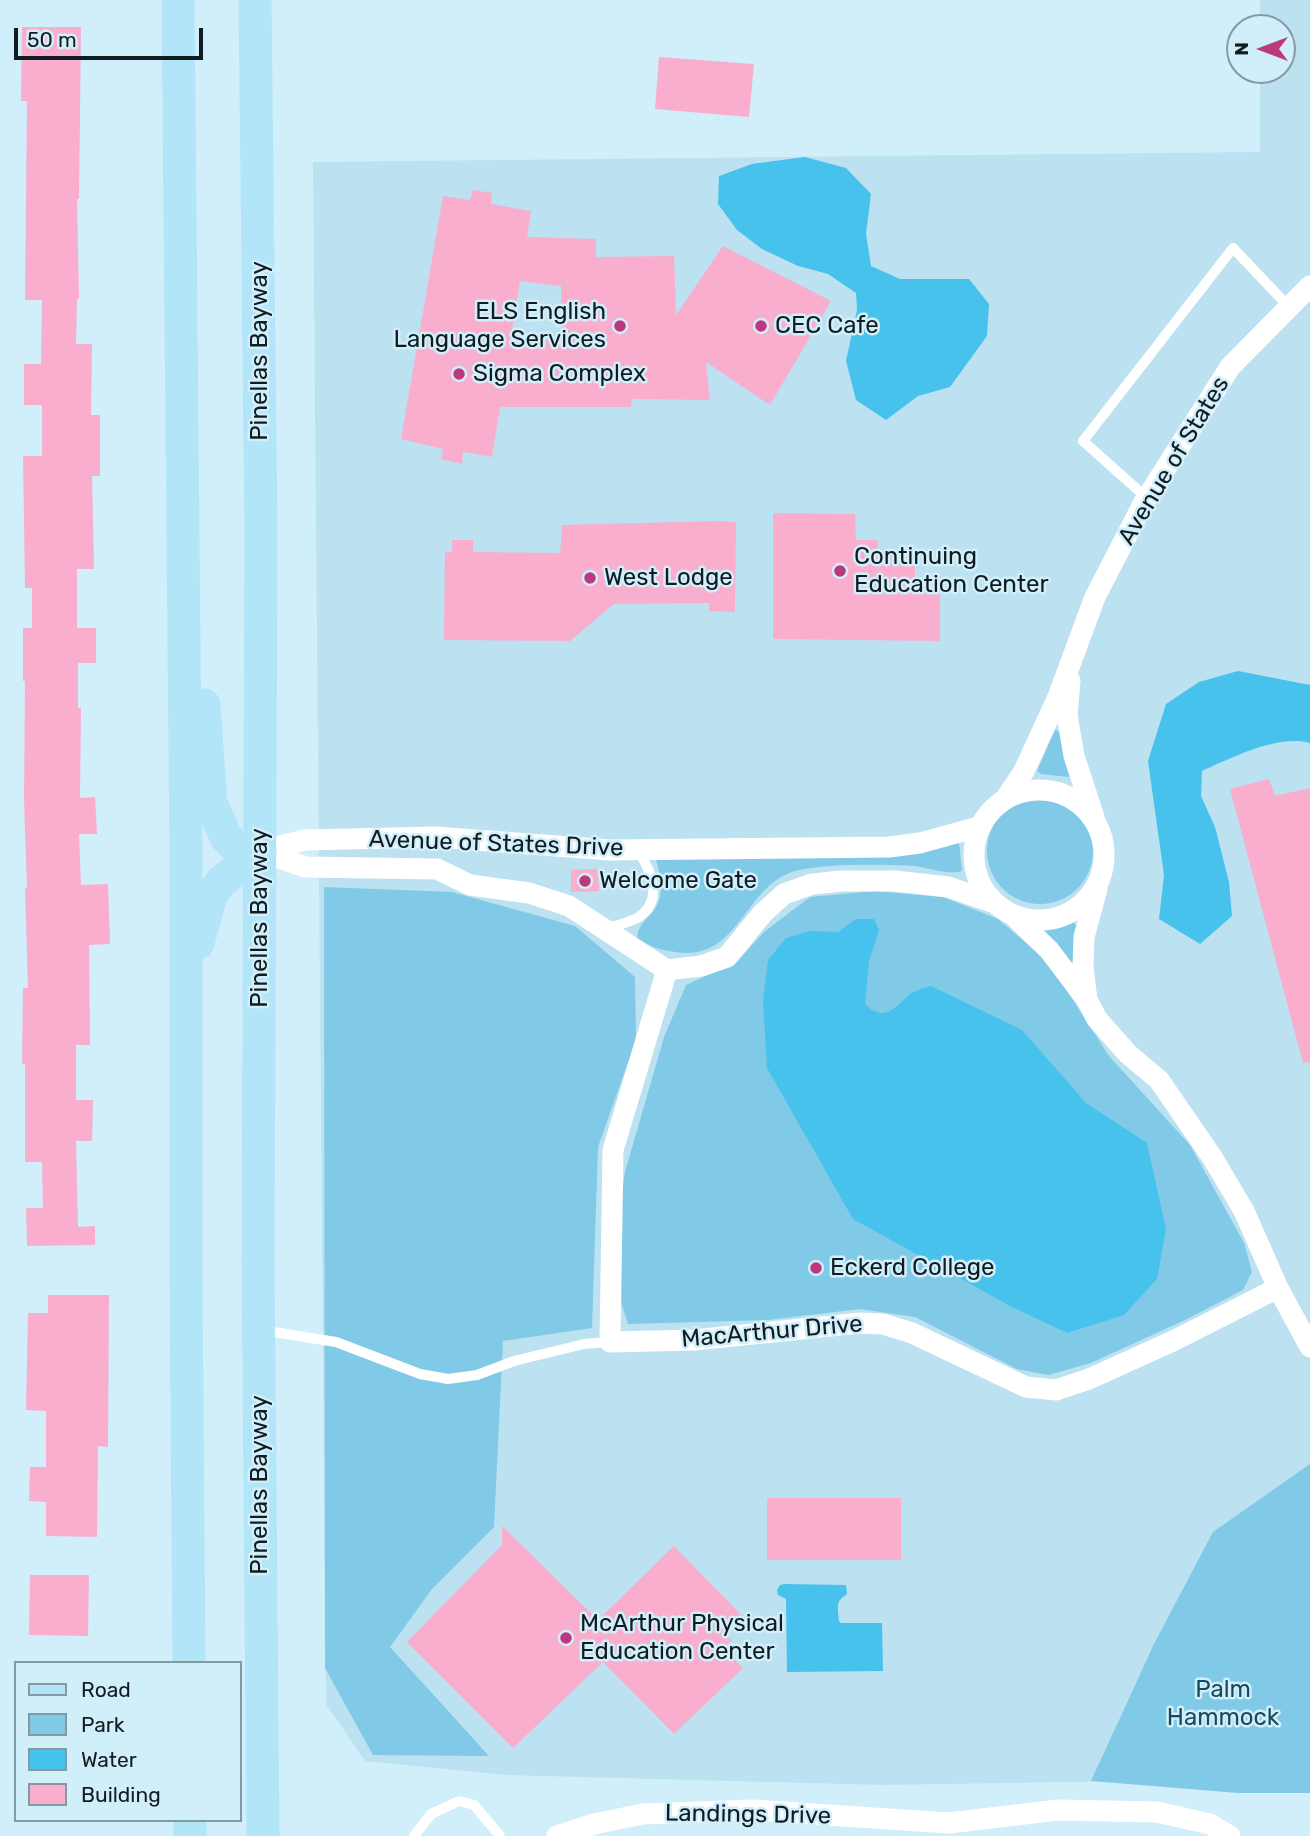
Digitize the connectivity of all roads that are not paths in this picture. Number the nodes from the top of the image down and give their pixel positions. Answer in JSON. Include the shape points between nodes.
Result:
{"nodes":[{"id":1,"x":178,"y":0,"type":"edge"},
{"id":2,"x":255,"y":0,"type":"edge"},
{"id":3,"x":1310,"y":286,"type":"edge"},
{"id":4,"x":1289,"y":307,"type":"junction"},
{"id":5,"x":1147,"y":498,"type":"junction"},
{"id":6,"x":182,"y":518,"type":"junction"},
{"id":7,"x":1072,"y":659,"type":"junction"},
{"id":8,"x":1006,"y":798,"type":"junction"},
{"id":9,"x":978,"y":827,"type":"junction"},
{"id":10,"x":1098,"y":828,"type":"junction"},
{"id":11,"x":637,"y":849,"type":"junction"},
{"id":12,"x":260,"y":851,"type":"junction"},
{"id":13,"x":1100,"y":881,"type":"junction"},
{"id":14,"x":992,"y":902,"type":"junction"},
{"id":15,"x":1014,"y":916,"type":"junction"},
{"id":16,"x":603,"y":929,"type":"junction"},
{"id":17,"x":667,"y":970,"type":"junction"},
{"id":18,"x":1087,"y":1000,"type":"junction"},
{"id":19,"x":186,"y":1014,"type":"junction"},
{"id":20,"x":1278,"y":1288,"type":"junction"},
{"id":21,"x":259,"y":1330,"type":"junction"},
{"id":22,"x":610,"y":1342,"type":"junction"},
{"id":23,"x":1310,"y":1347,"type":"edge"},
{"id":24,"x":189,"y":1661,"type":"edge"},
{"id":25,"x":263,"y":1836,"type":"edge"},
{"id":26,"x":414,"y":1836,"type":"edge"},
{"id":27,"x":499,"y":1836,"type":"edge"},
{"id":28,"x":557,"y":1836,"type":"edge"},
{"id":29,"x":1230,"y":1836,"type":"edge"}],
"edges":[{"from":1,"to":6,"type":"main road"},
{"from":2,"to":12,"type":"main road","name":"Pinellas Bayway"},
{"from":3,"to":4,"type":"street","name":"Avenue of States"},
{"from":4,"to":5,"type":"street","name":"Avenue of States","via":[[1230,368]]},
{"from":4,"to":5,"type":"lane","via":[[1233,248],[1083,441]]},
{"from":5,"to":7,"type":"street","name":"Avenue of States","via":[[1095,597]]},
{"from":6,"to":12,"type":"main road","via":[[199,610],[211,803],[226,837],[237,848]]},
{"from":6,"to":19,"type":"main road"},
{"from":7,"to":8,"type":"street","name":"Avenue of States","via":[[1024,771]]},
{"from":7,"to":10,"type":"street","name":"Avenue of States","via":[[1067,715],[1074,756]]},
{"from":8,"to":9,"type":"street"},
{"from":8,"to":10,"type":"street","via":[[1039,789],[1064,794],[1085,809]]},
{"from":9,"to":11,"type":"street","name":"Avenue of States Drive","via":[[889,847]]},
{"from":9,"to":14,"type":"street","via":[[973,855],[978,881]]},
{"from":10,"to":13,"type":"street","via":[[1104,855]]},
{"from":11,"to":12,"type":"street","name":"Avenue of States Drive","via":[[435,837],[305,840]]},
{"from":11,"to":16,"type":"lane","via":[[650,868],[650,905],[638,917]]},
{"from":12,"to":16,"type":"street","name":"Avenue of States Drive","via":[[305,867],[437,869],[470,885],[529,893],[569,905]]},
{"from":12,"to":19,"type":"main road","via":[[220,882],[211,896]]},
{"from":12,"to":21,"type":"main road","name":"Pinellas Bayway"},
{"from":13,"to":15,"type":"street","via":[[1085,902],[1064,916],[1039,921]]},
{"from":13,"to":18,"type":"street","via":[[1084,937]]},
{"from":14,"to":15,"type":"street"},
{"from":14,"to":17,"type":"street","via":[[948,887],[895,881],[812,884],[784,894],[727,957]]},
{"from":15,"to":18,"type":"street","via":[[1049,950]]},
{"from":16,"to":17,"type":"street","name":"Avenue of States Drive"},
{"from":17,"to":22,"type":"street","via":[[613,1150]]},
{"from":18,"to":20,"type":"street","via":[[1097,1019],[1128,1054],[1159,1080],[1212,1157],[1244,1212]]},
{"from":19,"to":24,"type":"main road"},
{"from":20,"to":22,"type":"street","name":"MacArthur Drive","via":[[1173,1341],[1056,1390],[1026,1387],[883,1324],[860,1322],[694,1340]]},
{"from":20,"to":23,"type":"street"},
{"from":21,"to":22,"type":"lane","via":[[336,1342],[420,1374],[447,1379],[477,1375],[584,1344]]},
{"from":21,"to":25,"type":"main road","name":"Pinellas Bayway"},
{"from":26,"to":27,"type":"lane","via":[[431,1814],[459,1801],[474,1805]]},
{"from":28,"to":29,"type":"street","name":"Landings Drive","via":[[643,1814],[753,1810],[949,1823],[1058,1810],[1157,1812],[1210,1824]]}]}
